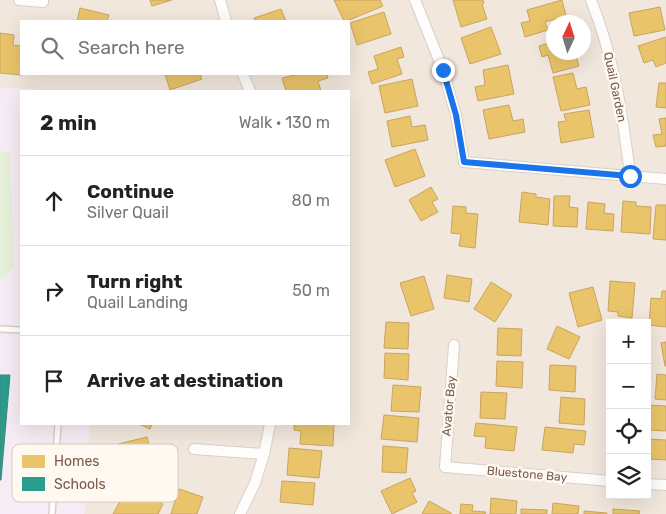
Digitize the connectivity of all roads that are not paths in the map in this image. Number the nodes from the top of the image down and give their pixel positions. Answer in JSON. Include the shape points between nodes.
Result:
{"nodes":[{"id":1,"x":19,"y":0,"type":"edge"},
{"id":2,"x":220,"y":0,"type":"edge"},
{"id":3,"x":415,"y":0,"type":"edge"},
{"id":4,"x":591,"y":0,"type":"edge"},
{"id":5,"x":43,"y":1,"type":"edge"},
{"id":6,"x":226,"y":20,"type":"edge"},
{"id":7,"x":243,"y":75,"type":"edge"},
{"id":8,"x":250,"y":90,"type":"edge"},
{"id":9,"x":630,"y":176,"type":"junction"},
{"id":10,"x":666,"y":179,"type":"edge"},
{"id":11,"x":0,"y":328,"type":"edge"},
{"id":12,"x":20,"y":330,"type":"edge"},
{"id":13,"x":454,"y":345,"type":"dead end"},
{"id":14,"x":58,"y":425,"type":"edge"},
{"id":15,"x":270,"y":425,"type":"edge"},
{"id":16,"x":57,"y":444,"type":"edge"},
{"id":17,"x":194,"y":449,"type":"dead end"},
{"id":18,"x":264,"y":454,"type":"junction"},
{"id":19,"x":445,"y":468,"type":"joint"},
{"id":20,"x":606,"y":481,"type":"edge"},
{"id":21,"x":651,"y":484,"type":"edge"},
{"id":22,"x":666,"y":485,"type":"edge"},
{"id":23,"x":240,"y":514,"type":"edge"}],
"edges":[{"from":1,"to":5,"type":"street"},
{"from":2,"to":6,"type":"street"},
{"from":3,"to":9,"type":"street","via":[[443,70],[456,115],[464,162]]},
{"from":4,"to":9,"type":"street","name":"Quail Garden","via":[[617,88]]},
{"from":7,"to":8,"type":"street"},
{"from":9,"to":10,"type":"street"},
{"from":11,"to":12,"type":"lane"},
{"from":13,"to":19,"type":"street","name":"Avator Bay"},
{"from":14,"to":16,"type":"lane"},
{"from":15,"to":18,"type":"street"},
{"from":17,"to":18,"type":"street"},
{"from":18,"to":23,"type":"street"},
{"from":19,"to":20,"type":"street","name":"Bluestone Bay"},
{"from":21,"to":22,"type":"street"}]}
